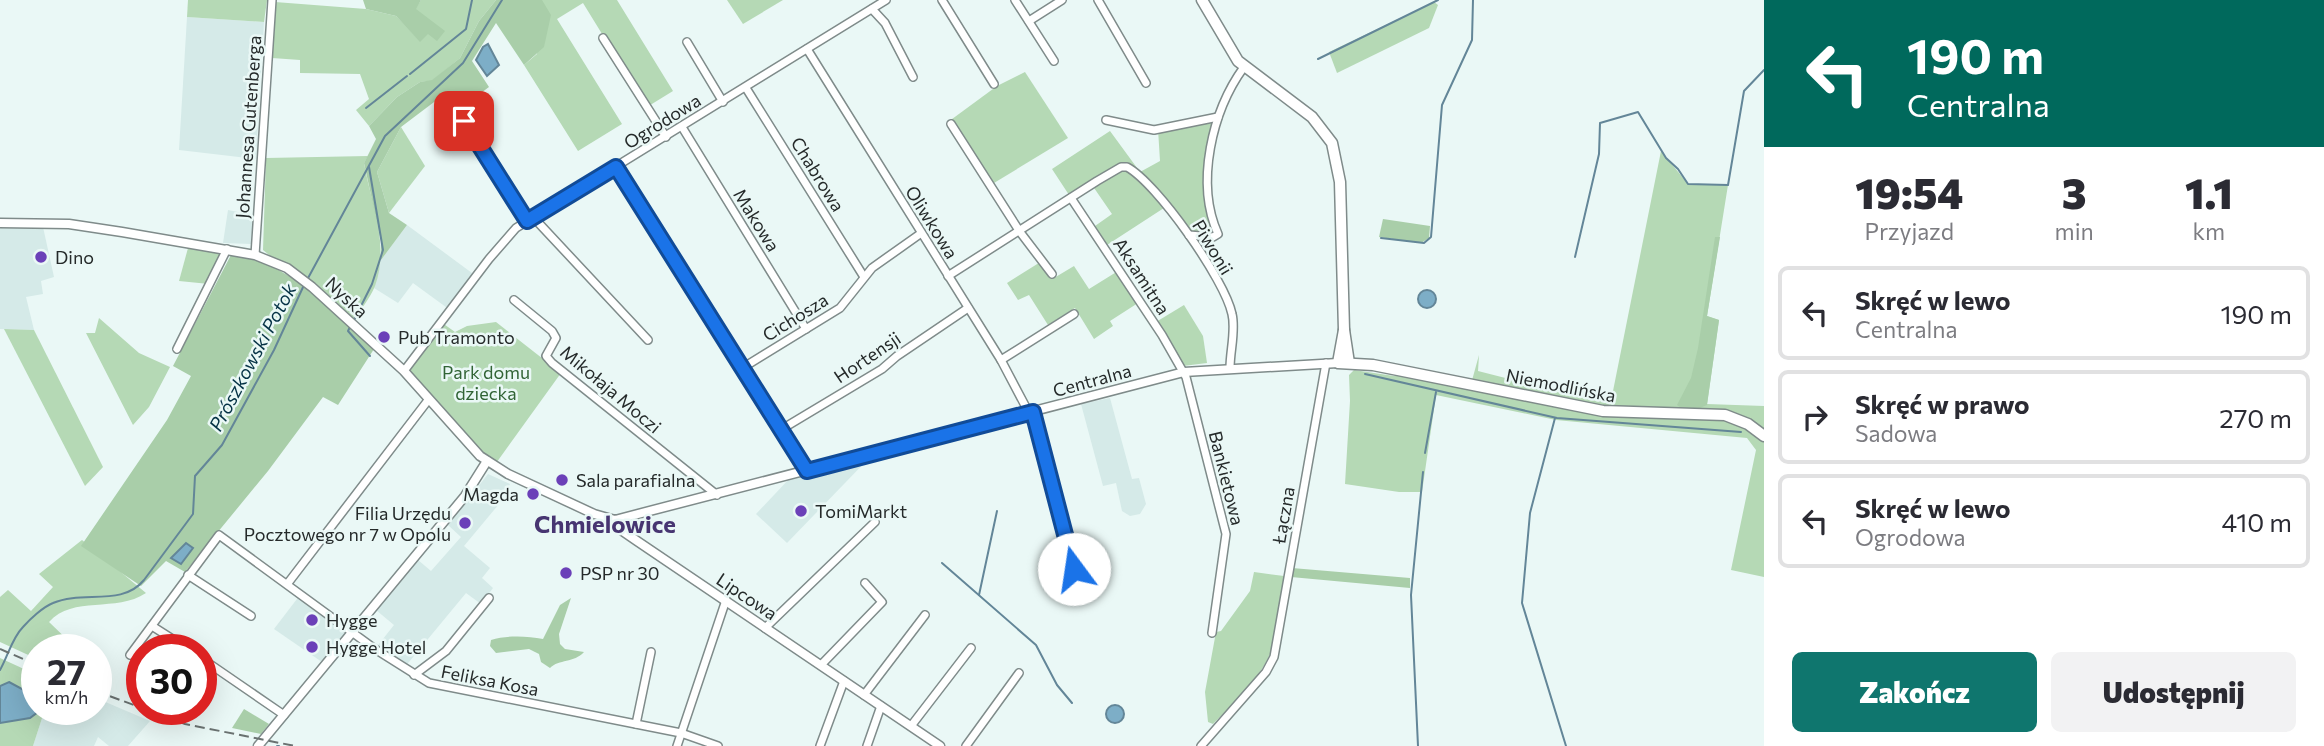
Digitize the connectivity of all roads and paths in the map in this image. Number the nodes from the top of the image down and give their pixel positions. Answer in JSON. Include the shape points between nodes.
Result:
{"nodes":[{"id":1,"x":272,"y":0,"type":"edge"},
{"id":2,"x":886,"y":0,"type":"edge"},
{"id":3,"x":942,"y":0,"type":"edge"},
{"id":4,"x":1015,"y":0,"type":"edge"},
{"id":5,"x":1062,"y":0,"type":"edge"},
{"id":6,"x":1098,"y":0,"type":"edge"},
{"id":7,"x":1202,"y":0,"type":"edge"},
{"id":8,"x":872,"y":9,"type":"junction"},
{"id":9,"x":1029,"y":21,"type":"junction"},
{"id":10,"x":603,"y":38,"type":"dead end"},
{"id":11,"x":687,"y":42,"type":"dead end"},
{"id":12,"x":807,"y":49,"type":"junction"},
{"id":13,"x":1055,"y":61,"type":"dead end"},
{"id":14,"x":1244,"y":67,"type":"junction"},
{"id":15,"x":913,"y":77,"type":"dead end"},
{"id":16,"x":1146,"y":83,"type":"dead end"},
{"id":17,"x":994,"y":84,"type":"dead end"},
{"id":18,"x":746,"y":88,"type":"junction"},
{"id":19,"x":723,"y":102,"type":"junction"},
{"id":20,"x":1218,"y":117,"type":"junction"},
{"id":21,"x":1106,"y":120,"type":"dead end"},
{"id":22,"x":464,"y":121,"type":"dead end"},
{"id":23,"x":951,"y":124,"type":"dead end"},
{"id":24,"x":682,"y":127,"type":"junction"},
{"id":25,"x":666,"y":137,"type":"junction"},
{"id":26,"x":616,"y":167,"type":"junction"},
{"id":27,"x":1071,"y":198,"type":"junction"},
{"id":28,"x":530,"y":219,"type":"junction"},
{"id":29,"x":0,"y":223,"type":"edge"},
{"id":30,"x":1020,"y":232,"type":"junction"},
{"id":31,"x":920,"y":234,"type":"junction"},
{"id":32,"x":1189,"y":235,"type":"junction"},
{"id":33,"x":228,"y":249,"type":"junction"},
{"id":34,"x":255,"y":255,"type":"junction"},
{"id":35,"x":1052,"y":274,"type":"dead end"},
{"id":36,"x":948,"y":276,"type":"junction"},
{"id":37,"x":864,"y":277,"type":"junction"},
{"id":38,"x":514,"y":300,"type":"dead end"},
{"id":39,"x":968,"y":308,"type":"junction"},
{"id":40,"x":1074,"y":314,"type":"dead end"},
{"id":41,"x":806,"y":329,"type":"junction"},
{"id":42,"x":648,"y":340,"type":"dead end"},
{"id":43,"x":177,"y":349,"type":"dead end"},
{"id":44,"x":1002,"y":360,"type":"junction"},
{"id":45,"x":1326,"y":363,"type":"junction"},
{"id":46,"x":1343,"y":363,"type":"junction"},
{"id":47,"x":744,"y":367,"type":"junction"},
{"id":48,"x":1230,"y":368,"type":"junction"},
{"id":49,"x":404,"y":372,"type":"junction"},
{"id":50,"x":1184,"y":372,"type":"junction"},
{"id":51,"x":429,"y":399,"type":"junction"},
{"id":52,"x":1031,"y":412,"type":"junction"},
{"id":53,"x":782,"y":429,"type":"junction"},
{"id":54,"x":1764,"y":436,"type":"edge"},
{"id":55,"x":487,"y":461,"type":"junction"},
{"id":56,"x":807,"y":471,"type":"junction"},
{"id":57,"x":717,"y":495,"type":"junction"},
{"id":58,"x":615,"y":520,"type":"junction"},
{"id":59,"x":875,"y":522,"type":"dead end"},
{"id":60,"x":1074,"y":569,"type":"dead end"},
{"id":61,"x":188,"y":575,"type":"junction"},
{"id":62,"x":288,"y":583,"type":"junction"},
{"id":63,"x":865,"y":583,"type":"dead end"},
{"id":64,"x":489,"y":598,"type":"dead end"},
{"id":65,"x":726,"y":600,"type":"junction"},
{"id":66,"x":925,"y":615,"type":"dead end"},
{"id":67,"x":251,"y":616,"type":"dead end"},
{"id":68,"x":152,"y":626,"type":"junction"},
{"id":69,"x":765,"y":628,"type":"junction"},
{"id":70,"x":353,"y":631,"type":"junction"},
{"id":71,"x":146,"y":634,"type":"edge"},
{"id":72,"x":165,"y":634,"type":"edge"},
{"id":73,"x":1212,"y":634,"type":"dead end"},
{"id":74,"x":971,"y":648,"type":"dead end"},
{"id":75,"x":651,"y":652,"type":"dead end"},
{"id":76,"x":821,"y":665,"type":"junction"},
{"id":77,"x":217,"y":669,"type":"edge"},
{"id":78,"x":1019,"y":673,"type":"dead end"},
{"id":79,"x":414,"y":675,"type":"junction"},
{"id":80,"x":845,"y":681,"type":"junction"},
{"id":81,"x":864,"y":695,"type":"junction"},
{"id":82,"x":881,"y":706,"type":"junction"},
{"id":83,"x":284,"y":715,"type":"junction"},
{"id":84,"x":636,"y":724,"type":"junction"},
{"id":85,"x":911,"y":726,"type":"junction"},
{"id":86,"x":681,"y":733,"type":"junction"},
{"id":87,"x":935,"y":745,"type":"edge"},
{"id":88,"x":258,"y":746,"type":"edge"},
{"id":89,"x":677,"y":746,"type":"edge"},
{"id":90,"x":718,"y":746,"type":"edge"},
{"id":91,"x":820,"y":746,"type":"edge"},
{"id":92,"x":867,"y":746,"type":"edge"},
{"id":93,"x":966,"y":746,"type":"edge"},
{"id":94,"x":1201,"y":746,"type":"edge"}],
"edges":[{"from":1,"to":34,"type":"street","name":"Johannesa Gutenberga"},
{"from":2,"to":8,"type":"street","name":"Ogrodowa"},
{"from":3,"to":17,"type":"street"},
{"from":4,"to":9,"type":"street"},
{"from":5,"to":9,"type":"street"},
{"from":6,"to":16,"type":"street"},
{"from":7,"to":14,"type":"main road"},
{"from":8,"to":12,"type":"street","name":"Ogrodowa"},
{"from":8,"to":15,"type":"street","via":[[886,23]]},
{"from":9,"to":13,"type":"street"},
{"from":10,"to":25,"type":"street"},
{"from":11,"to":19,"type":"street"},
{"from":12,"to":18,"type":"street","name":"Ogrodowa"},
{"from":12,"to":31,"type":"street","name":"Oliwkowa"},
{"from":14,"to":20,"type":"street"},
{"from":14,"to":46,"type":"main road","via":[[1312,117],[1332,144],[1340,182]]},
{"from":18,"to":19,"type":"street","name":"Ogrodowa"},
{"from":18,"to":37,"type":"street","name":"Chabrowa"},
{"from":19,"to":24,"type":"street","name":"Ogrodowa"},
{"from":20,"to":21,"type":"street","via":[[1154,130]]},
{"from":20,"to":32,"type":"street","via":[[1211,139],[1207,204],[1218,234]]},
{"from":22,"to":28,"type":"street"},
{"from":23,"to":30,"type":"street"},
{"from":24,"to":25,"type":"street","name":"Ogrodowa"},
{"from":24,"to":41,"type":"street","name":"Makowa"},
{"from":25,"to":26,"type":"street","name":"Ogrodowa"},
{"from":26,"to":28,"type":"street","name":"Ogrodowa"},
{"from":26,"to":47,"type":"street"},
{"from":27,"to":30,"type":"street"},
{"from":27,"to":32,"type":"street","name":"Piwonii","via":[[1121,167],[1134,171]]},
{"from":27,"to":50,"type":"street","name":"Aksamitna"},
{"from":28,"to":42,"type":"street"},
{"from":28,"to":49,"type":"street","name":"Ogrodowa","via":[[508,235]]},
{"from":29,"to":33,"type":"street","name":"Nyska","via":[[85,226]]},
{"from":30,"to":35,"type":"street"},
{"from":30,"to":36,"type":"street"},
{"from":31,"to":36,"type":"street","name":"Oliwkowa"},
{"from":31,"to":37,"type":"street","name":"Cichosza"},
{"from":32,"to":48,"type":"street","name":"Piwonii","via":[[1232,314]]},
{"from":33,"to":34,"type":"street","name":"Nyska"},
{"from":33,"to":43,"type":"street"},
{"from":34,"to":49,"type":"street","name":"Nyska","via":[[306,282]]},
{"from":36,"to":39,"type":"street","name":"Oliwkowa"},
{"from":37,"to":41,"type":"street","name":"Cichosza","via":[[840,308]]},
{"from":38,"to":57,"type":"street","name":"Mikołaja Moczi","via":[[552,331],[556,338],[546,356],[551,363]]},
{"from":39,"to":44,"type":"street","name":"Oliwkowa"},
{"from":39,"to":53,"type":"street","name":"Hortensji","via":[[882,369]]},
{"from":40,"to":44,"type":"street"},
{"from":41,"to":47,"type":"street","name":"Cichosza"},
{"from":44,"to":52,"type":"street","name":"Oliwkowa"},
{"from":45,"to":46,"type":"street","name":"Centralna"},
{"from":45,"to":48,"type":"street","name":"Centralna"},
{"from":45,"to":94,"type":"street","name":"Łączna","via":[[1274,657]]},
{"from":46,"to":54,"type":"main road","name":"Niemodlińska","via":[[1603,411],[1725,415]]},
{"from":47,"to":53,"type":"street"},
{"from":48,"to":50,"type":"street","name":"Centralna"},
{"from":49,"to":51,"type":"street","name":"Nyska"},
{"from":50,"to":52,"type":"street","name":"Centralna"},
{"from":50,"to":73,"type":"street","name":"Bankietowa","via":[[1226,534]]},
{"from":51,"to":55,"type":"street","name":"Nyska"},
{"from":51,"to":62,"type":"street"},
{"from":52,"to":56,"type":"street","name":"Centralna"},
{"from":52,"to":60,"type":"street","name":"Oliwkowa"},
{"from":53,"to":56,"type":"street"},
{"from":55,"to":58,"type":"street","name":"Nyska"},
{"from":55,"to":70,"type":"street","via":[[465,496]]},
{"from":56,"to":57,"type":"street","name":"Centralna"},
{"from":57,"to":58,"type":"street","name":"Centralna"},
{"from":58,"to":65,"type":"street","name":"Lipcowa","via":[[621,530]]},
{"from":59,"to":69,"type":"street"},
{"from":61,"to":62,"type":"street","name":"Feliksa Kosa","via":[[219,535]]},
{"from":61,"to":67,"type":"street"},
{"from":61,"to":68,"type":"street"},
{"from":62,"to":70,"type":"street","name":"Feliksa Kosa"},
{"from":63,"to":76,"type":"street","via":[[882,602]]},
{"from":64,"to":79,"type":"street","via":[[446,651]]},
{"from":65,"to":69,"type":"street","name":"Lipcowa"},
{"from":65,"to":86,"type":"street"},
{"from":66,"to":81,"type":"street"},
{"from":68,"to":71,"type":"street"},
{"from":68,"to":72,"type":"street"},
{"from":69,"to":76,"type":"street","name":"Lipcowa"},
{"from":70,"to":79,"type":"street","name":"Feliksa Kosa"},
{"from":70,"to":83,"type":"street"},
{"from":74,"to":85,"type":"street"},
{"from":75,"to":84,"type":"street"},
{"from":76,"to":80,"type":"street","name":"Lipcowa"},
{"from":77,"to":83,"type":"street"},
{"from":78,"to":93,"type":"street"},
{"from":79,"to":84,"type":"street","name":"Feliksa Kosa","via":[[445,688]]},
{"from":80,"to":81,"type":"street","name":"Lipcowa"},
{"from":80,"to":91,"type":"street"},
{"from":81,"to":82,"type":"street","name":"Lipcowa"},
{"from":82,"to":85,"type":"street","name":"Lipcowa"},
{"from":82,"to":92,"type":"street"},
{"from":83,"to":88,"type":"street"},
{"from":84,"to":86,"type":"street","name":"Feliksa Kosa"},
{"from":85,"to":87,"type":"street","name":"Lipcowa"},
{"from":86,"to":89,"type":"street"},
{"from":86,"to":90,"type":"street","name":"Feliksa Kosa"}]}
